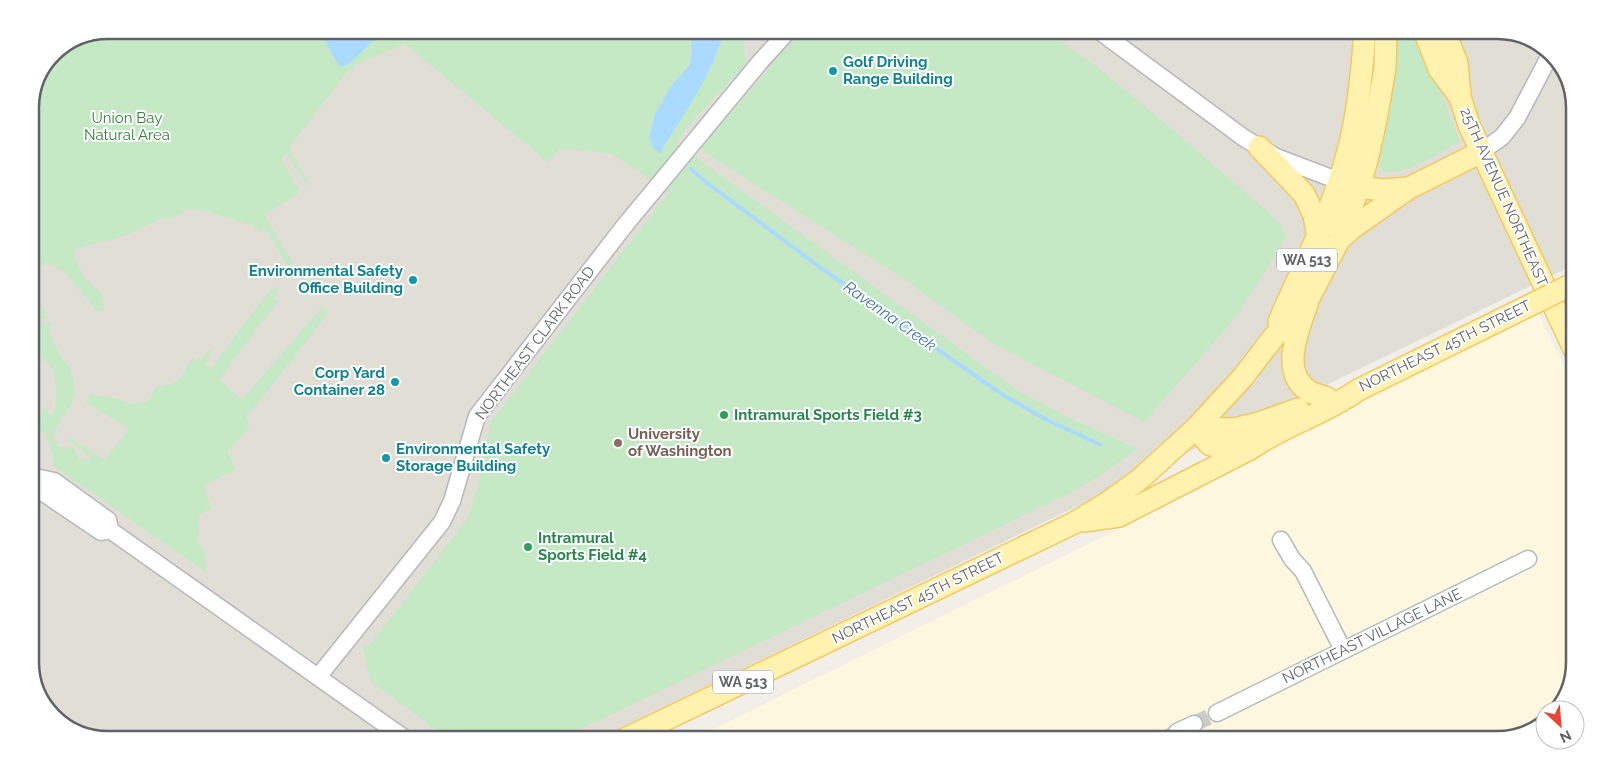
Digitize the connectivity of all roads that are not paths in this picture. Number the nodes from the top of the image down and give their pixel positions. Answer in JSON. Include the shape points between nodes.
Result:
{"nodes":[{"id":1,"x":781,"y":39,"type":"edge"},
{"id":2,"x":1110,"y":39,"type":"edge"},
{"id":3,"x":1364,"y":39,"type":"edge"},
{"id":4,"x":1386,"y":39,"type":"edge"},
{"id":5,"x":1427,"y":39,"type":"edge"},
{"id":6,"x":1448,"y":39,"type":"edge"},
{"id":7,"x":1547,"y":60,"type":"edge"},
{"id":8,"x":1460,"y":97,"type":"junction"},
{"id":9,"x":1259,"y":147,"type":"junction"},
{"id":10,"x":1481,"y":152,"type":"junction"},
{"id":11,"x":1339,"y":181,"type":"junction"},
{"id":12,"x":1359,"y":187,"type":"junction"},
{"id":13,"x":1409,"y":188,"type":"junction"},
{"id":14,"x":1318,"y":238,"type":"junction"},
{"id":15,"x":1339,"y":240,"type":"junction"},
{"id":16,"x":1566,"y":287,"type":"edge"},
{"id":17,"x":1310,"y":296,"type":"junction"},
{"id":18,"x":1566,"y":332,"type":"edge"},
{"id":19,"x":1273,"y":338,"type":"junction"},
{"id":20,"x":1358,"y":390,"type":"junction"},
{"id":21,"x":1327,"y":398,"type":"junction"},
{"id":22,"x":1196,"y":428,"type":"junction"},
{"id":23,"x":1262,"y":430,"type":"junction"},
{"id":24,"x":39,"y":478,"type":"edge"},
{"id":25,"x":1074,"y":523,"type":"junction"},
{"id":26,"x":1281,"y":540,"type":"dead end"},
{"id":27,"x":1528,"y":559,"type":"dead end"},
{"id":28,"x":1343,"y":650,"type":"junction"},
{"id":29,"x":318,"y":678,"type":"junction"},
{"id":30,"x":1216,"y":713,"type":"tunnel mouth"},
{"id":31,"x":1194,"y":724,"type":"tunnel mouth"},
{"id":32,"x":394,"y":731,"type":"edge"},
{"id":33,"x":642,"y":731,"type":"edge"},
{"id":34,"x":1179,"y":731,"type":"tunnel mouth"}],
"edges":[{"from":1,"to":29,"type":"street","name":"NORTHEAST CLARK ROAD","via":[[608,246],[477,416],[452,501],[442,522]]},
{"from":2,"to":9,"type":"street"},
{"from":3,"to":11,"type":"main road","number":"WA 513","via":[[1356,112],[1348,156]]},
{"from":4,"to":12,"type":"main road","number":"WA 513","via":[[1376,120]]},
{"from":5,"to":8,"type":"main road","name":"25TH AVENUE NORTHEAST","via":[[1439,69]]},
{"from":6,"to":8,"type":"main road","name":"25TH AVENUE NORTHEAST","via":[[1457,63]]},
{"from":7,"to":10,"type":"street","via":[[1517,118],[1502,137]]},
{"from":8,"to":10,"type":"main road","name":"25TH AVENUE NORTHEAST"},
{"from":9,"to":11,"type":"street","via":[[1276,157]]},
{"from":9,"to":14,"type":"main road","via":[[1304,194],[1314,215]]},
{"from":10,"to":13,"type":"main road"},
{"from":10,"to":18,"type":"main road","name":"25TH AVENUE NORTHEAST"},
{"from":11,"to":12,"type":"main road"},
{"from":11,"to":14,"type":"main road","number":"WA 513"},
{"from":12,"to":13,"type":"main road","via":[[1383,190]]},
{"from":12,"to":15,"type":"main road","number":"WA 513"},
{"from":13,"to":15,"type":"main road"},
{"from":14,"to":19,"type":"main road","number":"WA 513"},
{"from":15,"to":17,"type":"main road","number":"WA 513"},
{"from":16,"to":20,"type":"main road","name":"NORTHEAST 45TH STREET","bridge":true},
{"from":17,"to":19,"type":"main road","number":"WA 513"},
{"from":17,"to":21,"type":"main road","via":[[1294,345],[1293,367],[1303,387]]},
{"from":19,"to":22,"type":"main road","number":"WA 513","via":[[1243,377]]},
{"from":20,"to":21,"type":"main road","name":"NORTHEAST 45TH STREET"},
{"from":20,"to":23,"type":"main road","via":[[1344,400]]},
{"from":21,"to":23,"type":"main road","name":"NORTHEAST 45TH STREET"},
{"from":22,"to":23,"type":"main road","name":"NORTHEAST 45TH STREET"},
{"from":22,"to":25,"type":"main road","name":"NORTHEAST 45TH STREET","number":"WA 513","via":[[1139,480]]},
{"from":23,"to":25,"type":"main road","via":[[1250,449],[1119,516]]},
{"from":24,"to":29,"type":"street","via":[[54,482],[108,520],[110,530]]},
{"from":25,"to":33,"type":"main road","name":"NORTHEAST 45TH STREET","number":"WA 513"},
{"from":26,"to":28,"type":"street","via":[[1304,571]]},
{"from":27,"to":28,"type":"street","name":"NORTHEAST VILLAGE LANE"},
{"from":28,"to":30,"type":"street","name":"NORTHEAST VILLAGE LANE"},
{"from":29,"to":32,"type":"street"},
{"from":31,"to":34,"type":"street"}]}
